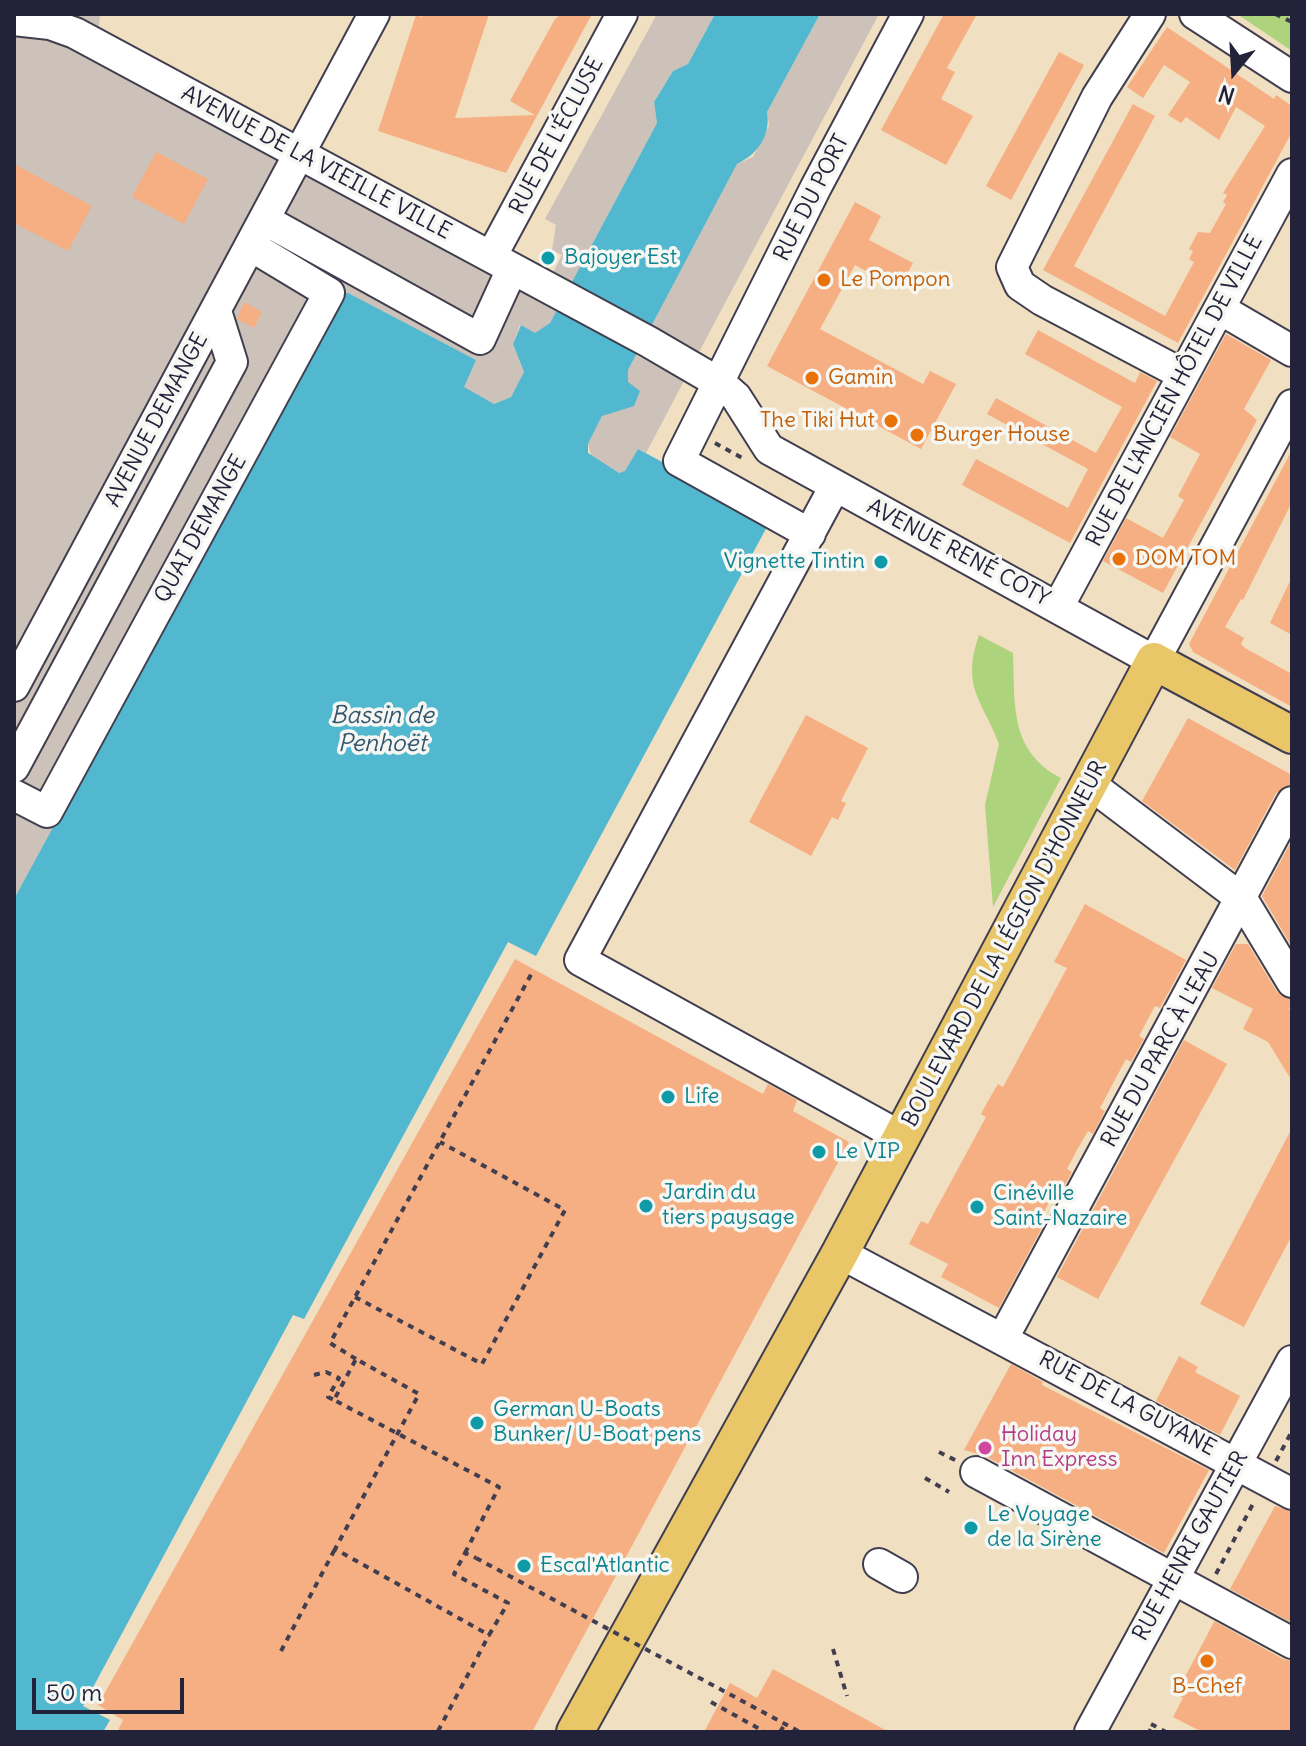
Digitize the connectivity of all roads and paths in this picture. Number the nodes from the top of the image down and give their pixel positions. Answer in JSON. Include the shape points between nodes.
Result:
{"nodes":[{"id":1,"x":374,"y":14,"type":"edge"},
{"id":2,"x":622,"y":14,"type":"edge"},
{"id":3,"x":908,"y":14,"type":"edge"},
{"id":4,"x":1150,"y":14,"type":"edge"},
{"id":5,"x":1195,"y":14,"type":"edge"},
{"id":6,"x":1275,"y":14,"type":"edge"},
{"id":7,"x":14,"y":20,"type":"edge"},
{"id":8,"x":1292,"y":22,"type":"edge"},
{"id":9,"x":76,"y":23,"type":"edge"},
{"id":10,"x":1292,"y":77,"type":"edge"},
{"id":11,"x":300,"y":154,"type":"junction"},
{"id":12,"x":1292,"y":174,"type":"edge"},
{"id":13,"x":258,"y":233,"type":"junction"},
{"id":14,"x":502,"y":263,"type":"junction"},
{"id":15,"x":1220,"y":309,"type":"junction"},
{"id":16,"x":216,"y":311,"type":"junction"},
{"id":17,"x":649,"y":342,"type":"joint"},
{"id":18,"x":1292,"y":351,"type":"edge"},
{"id":19,"x":1182,"y":374,"type":"junction"},
{"id":20,"x":721,"y":384,"type":"junction"},
{"id":21,"x":1292,"y":405,"type":"edge"},
{"id":22,"x":835,"y":486,"type":"junction"},
{"id":23,"x":810,"y":534,"type":"junction"},
{"id":24,"x":1058,"y":607,"type":"junction"},
{"id":25,"x":1154,"y":661,"type":"junction"},
{"id":26,"x":14,"y":686,"type":"edge"},
{"id":27,"x":1292,"y":735,"type":"edge"},
{"id":28,"x":1095,"y":761,"type":"junction"},
{"id":29,"x":14,"y":767,"type":"edge"},
{"id":30,"x":14,"y":795,"type":"edge"},
{"id":31,"x":1292,"y":802,"type":"edge"},
{"id":32,"x":1242,"y":899,"type":"junction"},
{"id":33,"x":533,"y":971,"type":"dead end"},
{"id":34,"x":1292,"y":982,"type":"edge"},
{"id":35,"x":901,"y":1137,"type":"junction"},
{"id":36,"x":440,"y":1142,"type":"junction"},
{"id":37,"x":840,"y":1253,"type":"junction"},
{"id":38,"x":355,"y":1297,"type":"junction"},
{"id":39,"x":1003,"y":1338,"type":"junction"},
{"id":40,"x":356,"y":1359,"type":"junction"},
{"id":41,"x":1292,"y":1361,"type":"edge"},
{"id":42,"x":314,"y":1375,"type":"dead end"},
{"id":43,"x":334,"y":1400,"type":"junction"},
{"id":44,"x":1292,"y":1431,"type":"edge"},
{"id":45,"x":398,"y":1433,"type":"junction"},
{"id":46,"x":1236,"y":1463,"type":"junction"},
{"id":47,"x":976,"y":1472,"type":"dead end"},
{"id":48,"x":925,"y":1478,"type":"dead end"},
{"id":49,"x":1279,"y":1487,"type":"edge"},
{"id":50,"x":949,"y":1492,"type":"dead end"},
{"id":51,"x":335,"y":1549,"type":"junction"},
{"id":52,"x":465,"y":1553,"type":"junction"},
{"id":53,"x":1174,"y":1579,"type":"junction"},
{"id":54,"x":1204,"y":1595,"type":"junction"},
{"id":55,"x":489,"y":1635,"type":"junction"},
{"id":56,"x":1292,"y":1643,"type":"edge"},
{"id":57,"x":833,"y":1649,"type":"dead end"},
{"id":58,"x":281,"y":1651,"type":"dead end"},
{"id":59,"x":847,"y":1696,"type":"dead end"},
{"id":60,"x":711,"y":1702,"type":"dead end"},
{"id":61,"x":785,"y":1724,"type":"junction"},
{"id":62,"x":1150,"y":1728,"type":"edge"},
{"id":63,"x":438,"y":1731,"type":"edge"},
{"id":64,"x":575,"y":1732,"type":"edge"},
{"id":65,"x":765,"y":1732,"type":"edge"},
{"id":66,"x":780,"y":1732,"type":"edge"},
{"id":67,"x":800,"y":1732,"type":"edge"},
{"id":68,"x":1090,"y":1732,"type":"edge"},
{"id":69,"x":1166,"y":1732,"type":"edge"}],
"edges":[{"from":1,"to":11,"type":"street","name":"AVENUE DEMANGE"},
{"from":2,"to":14,"type":"street","name":"RUE DE L'ÉCLUSE"},
{"from":3,"to":20,"type":"street","name":"RUE DU PORT","via":[[816,187]]},
{"from":4,"to":19,"type":"street","via":[[1111,71],[1012,267],[1020,285],[1042,300]]},
{"from":5,"to":10,"type":"street"},
{"from":6,"to":8,"type":"path"},
{"from":7,"to":9,"type":"street","name":"AVENUE DE LA VIEILLE VILLE"},
{"from":9,"to":11,"type":"street","name":"AVENUE DE LA VIEILLE VILLE"},
{"from":11,"to":13,"type":"street","name":"AVENUE DEMANGE"},
{"from":11,"to":14,"type":"street","name":"AVENUE DE LA VIEILLE VILLE"},
{"from":12,"to":15,"type":"street","name":"RUE DE L'ANCIEN HÔTEL DE VILLE"},
{"from":13,"to":14,"type":"street","name":"RUE DE L'ÉCLUSE","via":[[480,339]]},
{"from":13,"to":16,"type":"street","name":"AVENUE DEMANGE"},
{"from":13,"to":30,"type":"street","name":"QUAI DEMANGE","via":[[329,293],[47,812]]},
{"from":14,"to":17,"type":"street","name":"AVENUE DE LA VIEILLE VILLE"},
{"from":15,"to":18,"type":"street"},
{"from":15,"to":19,"type":"street","name":"RUE DE L'ANCIEN HÔTEL DE VILLE"},
{"from":16,"to":26,"type":"street","name":"AVENUE DEMANGE"},
{"from":16,"to":29,"type":"street","via":[[232,362]]},
{"from":17,"to":20,"type":"street","name":"AVENUE RENÉ COTY"},
{"from":19,"to":24,"type":"street","name":"RUE DE L'ANCIEN HÔTEL DE VILLE"},
{"from":20,"to":22,"type":"street","name":"AVENUE RENÉ COTY","via":[[736,397],[769,449]]},
{"from":20,"to":23,"type":"street","name":"RUE DU PORT","via":[[679,461]]},
{"from":21,"to":25,"type":"street"},
{"from":22,"to":23,"type":"street"},
{"from":22,"to":24,"type":"street","name":"AVENUE RENÉ COTY"},
{"from":23,"to":35,"type":"street","via":[[580,960]]},
{"from":24,"to":25,"type":"street","name":"AVENUE RENÉ COTY"},
{"from":25,"to":27,"type":"main road","name":"AVENUE RENÉ COTY"},
{"from":25,"to":28,"type":"main road","name":"BOULEVARD DE LA LÉGION D'HONNEUR"},
{"from":28,"to":32,"type":"street"},
{"from":28,"to":35,"type":"main road","name":"BOULEVARD DE LA LÉGION D'HONNEUR"},
{"from":31,"to":32,"type":"street","name":"RUE DU PARC À L'EAU"},
{"from":32,"to":34,"type":"street"},
{"from":32,"to":39,"type":"street","name":"RUE DU PARC À L'EAU"},
{"from":33,"to":36,"type":"path"},
{"from":35,"to":37,"type":"main road","name":"BOULEVARD DE LA LÉGION D'HONNEUR"},
{"from":36,"to":38,"type":"path"},
{"from":36,"to":38,"type":"path","via":[[565,1210],[482,1364]]},
{"from":37,"to":39,"type":"street","name":"RUE DE LA GUYANE"},
{"from":37,"to":64,"type":"main road","name":"BOULEVARD DE LA LÉGION D'HONNEUR"},
{"from":38,"to":40,"type":"path","via":[[330,1343]]},
{"from":39,"to":46,"type":"street","name":"RUE DE LA GUYANE"},
{"from":40,"to":43,"type":"path"},
{"from":40,"to":45,"type":"path","via":[[419,1394]]},
{"from":41,"to":46,"type":"street","name":"RUE HENRI GAUTIER"},
{"from":42,"to":43,"type":"path","via":[[326,1372],[339,1378],[328,1397]]},
{"from":43,"to":45,"type":"path"},
{"from":44,"to":49,"type":"path"},
{"from":45,"to":51,"type":"path"},
{"from":45,"to":52,"type":"path","via":[[499,1487]]},
{"from":46,"to":49,"type":"street","name":"RUE DE LA GUYANE"},
{"from":46,"to":53,"type":"street","name":"RUE HENRI GAUTIER"},
{"from":47,"to":53,"type":"street"},
{"from":48,"to":50,"type":"path"},
{"from":49,"to":54,"type":"path"},
{"from":51,"to":55,"type":"path"},
{"from":51,"to":58,"type":"path"},
{"from":52,"to":55,"type":"path","via":[[454,1574],[508,1603]]},
{"from":52,"to":61,"type":"path","bridge":true},
{"from":53,"to":54,"type":"street"},
{"from":53,"to":68,"type":"street","name":"RUE HENRI GAUTIER","via":[[1101,1703]]},
{"from":54,"to":56,"type":"street"},
{"from":55,"to":63,"type":"path"},
{"from":57,"to":59,"type":"path"},
{"from":60,"to":65,"type":"path"},
{"from":61,"to":66,"type":"path"},
{"from":61,"to":67,"type":"path","bridge":true},
{"from":62,"to":69,"type":"path"}]}
